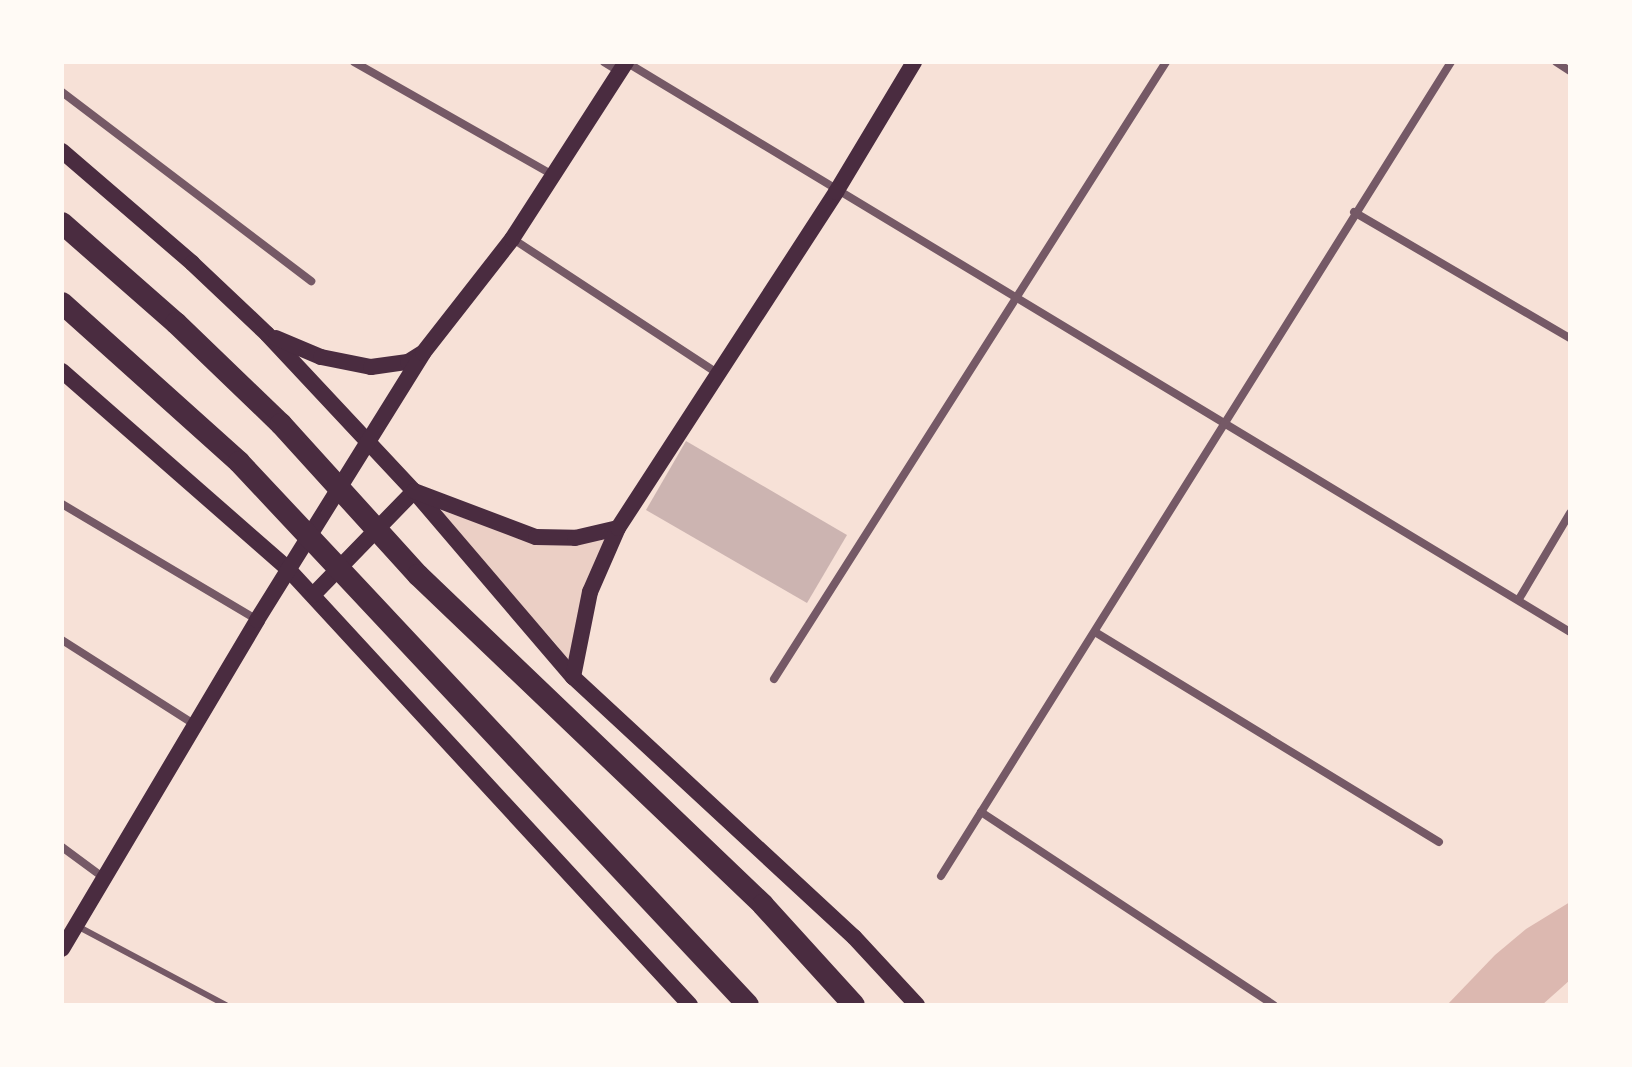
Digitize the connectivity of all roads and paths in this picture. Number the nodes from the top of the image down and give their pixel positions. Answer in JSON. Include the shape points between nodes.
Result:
{"nodes":[{"id":1,"x":354,"y":62,"type":"edge"},
{"id":2,"x":604,"y":62,"type":"edge"},
{"id":3,"x":914,"y":62,"type":"edge"},
{"id":4,"x":1166,"y":62,"type":"edge"},
{"id":5,"x":1451,"y":62,"type":"edge"},
{"id":6,"x":1556,"y":62,"type":"edge"},
{"id":7,"x":624,"y":66,"type":"edge"},
{"id":8,"x":1570,"y":71,"type":"edge"},
{"id":9,"x":62,"y":92,"type":"edge"},
{"id":10,"x":62,"y":151,"type":"edge"},
{"id":11,"x":554,"y":176,"type":"junction"},
{"id":12,"x":836,"y":192,"type":"junction"},
{"id":13,"x":1354,"y":212,"type":"junction"},
{"id":14,"x":62,"y":223,"type":"edge"},
{"id":15,"x":512,"y":239,"type":"junction"},
{"id":16,"x":311,"y":281,"type":"dead end"},
{"id":17,"x":1016,"y":297,"type":"junction"},
{"id":18,"x":62,"y":303,"type":"edge"},
{"id":19,"x":267,"y":334,"type":"junction"},
{"id":20,"x":1570,"y":338,"type":"edge"},
{"id":21,"x":423,"y":353,"type":"junction"},
{"id":22,"x":62,"y":371,"type":"edge"},
{"id":23,"x":717,"y":373,"type":"junction"},
{"id":24,"x":1224,"y":424,"type":"junction"},
{"id":25,"x":368,"y":441,"type":"junction"},
{"id":26,"x":414,"y":491,"type":"junction"},
{"id":27,"x":62,"y":504,"type":"edge"},
{"id":28,"x":1570,"y":513,"type":"edge"},
{"id":29,"x":618,"y":528,"type":"junction"},
{"id":30,"x":288,"y":569,"type":"junction"},
{"id":31,"x":313,"y":595,"type":"junction"},
{"id":32,"x":1519,"y":599,"type":"junction"},
{"id":33,"x":257,"y":620,"type":"junction"},
{"id":34,"x":1095,"y":632,"type":"junction"},
{"id":35,"x":1570,"y":632,"type":"edge"},
{"id":36,"x":62,"y":640,"type":"edge"},
{"id":37,"x":573,"y":677,"type":"junction"},
{"id":38,"x":774,"y":679,"type":"dead end"},
{"id":39,"x":194,"y":724,"type":"junction"},
{"id":40,"x":981,"y":812,"type":"junction"},
{"id":41,"x":1439,"y":842,"type":"dead end"},
{"id":42,"x":62,"y":847,"type":"edge"},
{"id":43,"x":941,"y":876,"type":"dead end"},
{"id":44,"x":105,"y":879,"type":"junction"},
{"id":45,"x":76,"y":925,"type":"junction"},
{"id":46,"x":62,"y":949,"type":"edge"},
{"id":47,"x":226,"y":1005,"type":"edge"},
{"id":48,"x":690,"y":1005,"type":"edge"},
{"id":49,"x":748,"y":1005,"type":"edge"},
{"id":50,"x":854,"y":1005,"type":"edge"},
{"id":51,"x":917,"y":1005,"type":"edge"},
{"id":52,"x":1274,"y":1005,"type":"edge"}],
"edges":[{"from":1,"to":11,"type":"street"},
{"from":2,"to":7,"type":"street"},
{"from":3,"to":12,"type":"main road"},
{"from":4,"to":17,"type":"street"},
{"from":5,"to":13,"type":"street"},
{"from":6,"to":8,"type":"street"},
{"from":7,"to":11,"type":"main road"},
{"from":7,"to":12,"type":"street"},
{"from":9,"to":16,"type":"street"},
{"from":10,"to":19,"type":"main road"},
{"from":11,"to":15,"type":"main road"},
{"from":12,"to":17,"type":"street"},
{"from":12,"to":23,"type":"main road"},
{"from":13,"to":20,"type":"street"},
{"from":13,"to":24,"type":"street"},
{"from":14,"to":50,"type":"highway","via":[[281,424],[418,575],[763,905]]},
{"from":15,"to":21,"type":"main road"},
{"from":15,"to":23,"type":"street"},
{"from":17,"to":24,"type":"street"},
{"from":17,"to":38,"type":"street"},
{"from":18,"to":49,"type":"highway","via":[[239,462]]},
{"from":19,"to":21,"type":"main road","via":[[349,365],[396,365]]},
{"from":19,"to":25,"type":"main road"},
{"from":21,"to":25,"type":"main road"},
{"from":22,"to":30,"type":"main road"},
{"from":23,"to":29,"type":"main road"},
{"from":24,"to":32,"type":"street"},
{"from":24,"to":34,"type":"street"},
{"from":25,"to":26,"type":"main road"},
{"from":25,"to":30,"type":"main road"},
{"from":26,"to":29,"type":"main road","via":[[536,537],[575,538]]},
{"from":26,"to":31,"type":"main road"},
{"from":26,"to":37,"type":"main road"},
{"from":27,"to":33,"type":"street"},
{"from":28,"to":32,"type":"street"},
{"from":29,"to":37,"type":"main road","via":[[590,592]]},
{"from":30,"to":31,"type":"main road"},
{"from":30,"to":33,"type":"main road"},
{"from":31,"to":48,"type":"main road"},
{"from":32,"to":35,"type":"street"},
{"from":33,"to":39,"type":"main road"},
{"from":34,"to":40,"type":"street"},
{"from":34,"to":41,"type":"street"},
{"from":36,"to":39,"type":"street"},
{"from":37,"to":51,"type":"main road","via":[[854,937]]},
{"from":39,"to":44,"type":"main road"},
{"from":40,"to":43,"type":"street"},
{"from":40,"to":52,"type":"street"},
{"from":42,"to":44,"type":"street"},
{"from":44,"to":45,"type":"main road"},
{"from":45,"to":46,"type":"main road"},
{"from":45,"to":47,"type":"lane"}]}
